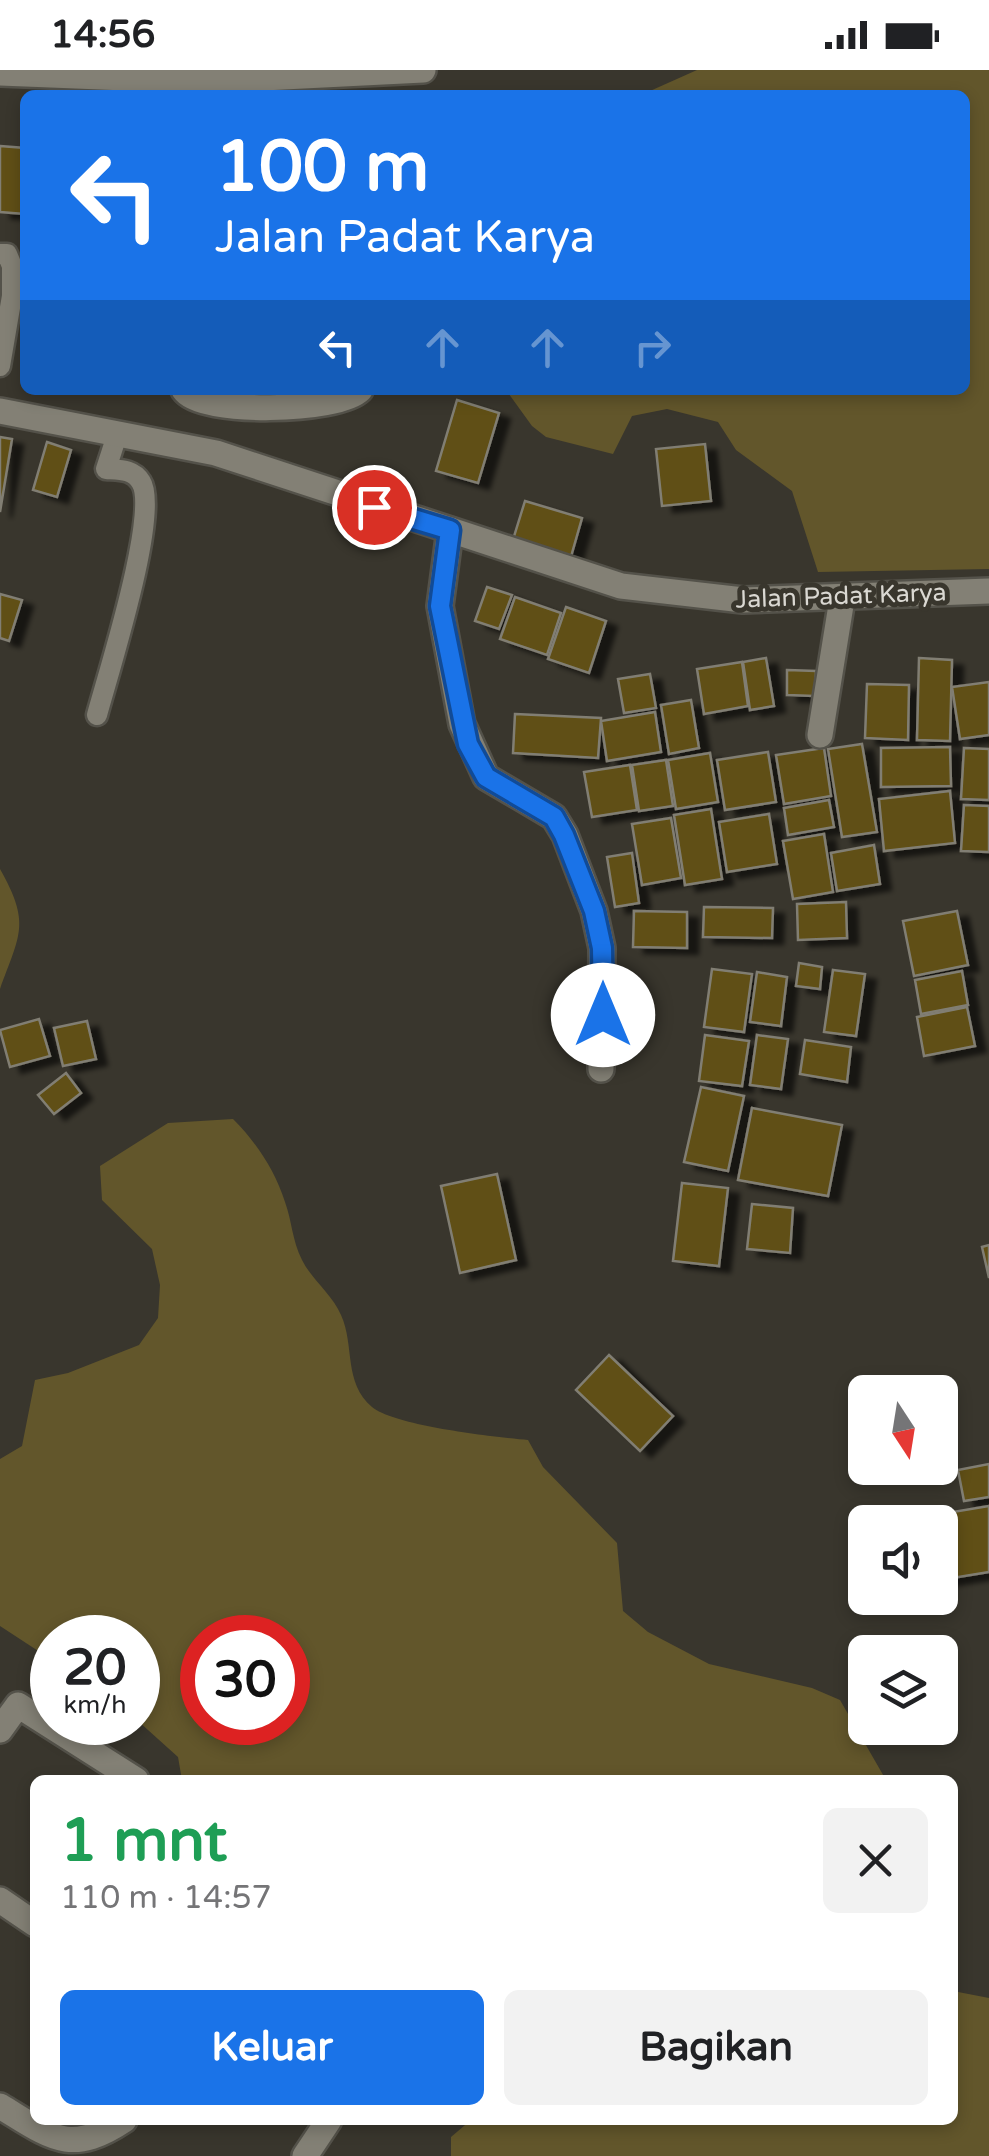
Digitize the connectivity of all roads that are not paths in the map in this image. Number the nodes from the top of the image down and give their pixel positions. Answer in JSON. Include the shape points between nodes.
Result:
{"nodes":[{"id":1,"x":423,"y":70,"type":"edge"},
{"id":2,"x":0,"y":73,"type":"edge"},
{"id":3,"x":202,"y":76,"type":"edge"},
{"id":4,"x":54,"y":79,"type":"edge"},
{"id":5,"x":0,"y":254,"type":"edge"},
{"id":6,"x":0,"y":366,"type":"edge"},
{"id":7,"x":191,"y":395,"type":"edge"},
{"id":8,"x":349,"y":395,"type":"edge"},
{"id":9,"x":0,"y":412,"type":"edge"},
{"id":10,"x":118,"y":432,"type":"junction"},
{"id":11,"x":450,"y":530,"type":"junction"},
{"id":12,"x":989,"y":591,"type":"edge"},
{"id":13,"x":842,"y":598,"type":"junction"},
{"id":14,"x":97,"y":715,"type":"dead end"},
{"id":15,"x":820,"y":735,"type":"dead end"},
{"id":16,"x":601,"y":1068,"type":"dead end"},
{"id":17,"x":0,"y":1730,"type":"edge"},
{"id":18,"x":128,"y":1775,"type":"edge"},
{"id":19,"x":0,"y":1900,"type":"edge"},
{"id":20,"x":30,"y":1921,"type":"edge"},
{"id":21,"x":0,"y":2106,"type":"edge"},
{"id":22,"x":30,"y":2124,"type":"edge"},
{"id":23,"x":31,"y":2125,"type":"edge"},
{"id":24,"x":118,"y":2125,"type":"edge"},
{"id":25,"x":326,"y":2125,"type":"edge"},
{"id":26,"x":65,"y":2146,"type":"junction"},
{"id":27,"x":90,"y":2156,"type":"edge"},
{"id":28,"x":304,"y":2156,"type":"edge"}],
"edges":[{"from":1,"to":3,"type":"street"},
{"from":2,"to":4,"type":"street"},
{"from":3,"to":4,"type":"street"},
{"from":5,"to":6,"type":"lane","via":[[7,254],[13,272]]},
{"from":7,"to":8,"type":"street","via":[[224,405],[324,406]]},
{"from":9,"to":10,"type":"street","name":"Jalan Padat Karya"},
{"from":10,"to":11,"type":"street","name":"Jalan Padat Karya","via":[[216,453]]},
{"from":10,"to":14,"type":"lane","via":[[106,468],[131,471],[141,482],[147,518]]},
{"from":11,"to":13,"type":"street","name":"Jalan Padat Karya","via":[[620,586],[743,600]]},
{"from":11,"to":16,"type":"street","via":[[440,606],[462,724],[486,777],[554,817],[564,835],[602,948]]},
{"from":12,"to":13,"type":"street","name":"Jalan Padat Karya"},
{"from":13,"to":15,"type":"street"},
{"from":17,"to":18,"type":"street","via":[[18,1706]]},
{"from":19,"to":20,"type":"street"},
{"from":21,"to":22,"type":"street"},
{"from":23,"to":26,"type":"street"},
{"from":24,"to":26,"type":"street","via":[[97,2141]]},
{"from":25,"to":28,"type":"street"},
{"from":26,"to":27,"type":"street"}]}
